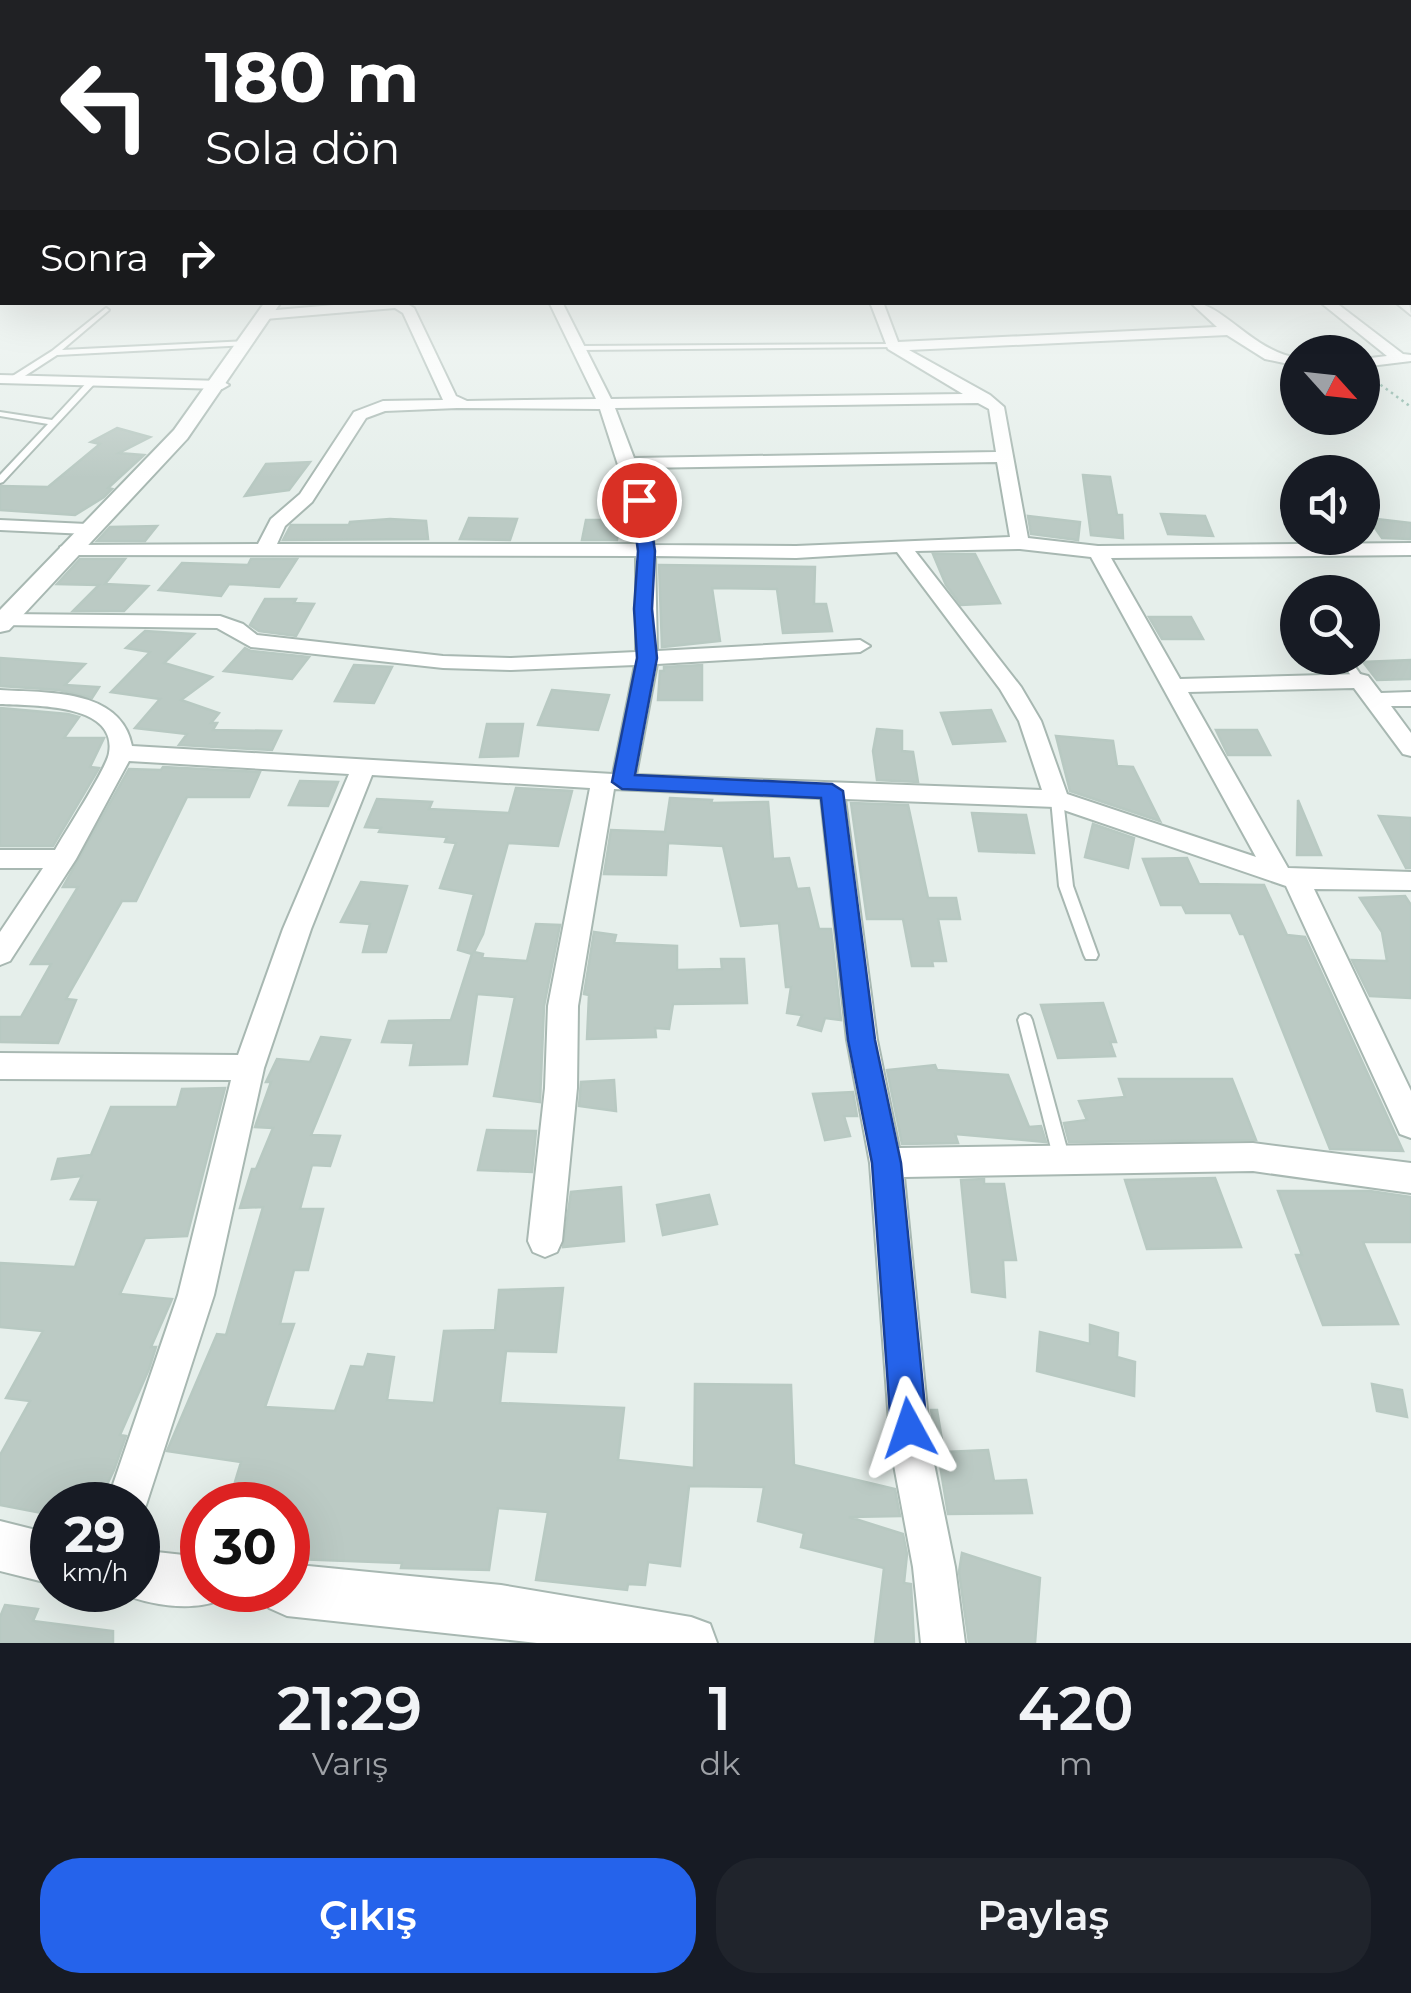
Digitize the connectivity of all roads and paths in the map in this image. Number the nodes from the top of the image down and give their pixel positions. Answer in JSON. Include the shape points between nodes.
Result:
{"nodes":[{"id":1,"x":88,"y":325,"type":"edge"},
{"id":2,"x":259,"y":325,"type":"edge"},
{"id":3,"x":415,"y":325,"type":"edge"},
{"id":4,"x":564,"y":325,"type":"edge"},
{"id":5,"x":885,"y":325,"type":"edge"},
{"id":6,"x":1224,"y":325,"type":"edge"},
{"id":7,"x":1358,"y":325,"type":"edge"},
{"id":8,"x":1230,"y":330,"type":"junction"},
{"id":9,"x":248,"y":343,"type":"junction"},
{"id":10,"x":894,"y":346,"type":"junction"},
{"id":11,"x":580,"y":348,"type":"junction"},
{"id":12,"x":55,"y":352,"type":"junction"},
{"id":13,"x":1405,"y":358,"type":"edge"},
{"id":14,"x":1280,"y":360,"type":"edge"},
{"id":15,"x":1380,"y":361,"type":"edge"},
{"id":16,"x":7,"y":379,"type":"edge"},
{"id":17,"x":93,"y":381,"type":"junction"},
{"id":18,"x":1380,"y":384,"type":"edge"},
{"id":19,"x":222,"y":385,"type":"junction"},
{"id":20,"x":985,"y":398,"type":"junction"},
{"id":21,"x":603,"y":402,"type":"junction"},
{"id":22,"x":456,"y":404,"type":"junction"},
{"id":23,"x":1411,"y":407,"type":"edge"},
{"id":24,"x":0,"y":414,"type":"edge"},
{"id":25,"x":52,"y":422,"type":"junction"},
{"id":26,"x":1005,"y":457,"type":"junction"},
{"id":27,"x":626,"y":464,"type":"junction"},
{"id":28,"x":0,"y":480,"type":"edge"},
{"id":29,"x":0,"y":525,"type":"edge"},
{"id":30,"x":87,"y":529,"type":"junction"},
{"id":31,"x":1020,"y":544,"type":"junction"},
{"id":32,"x":903,"y":548,"type":"junction"},
{"id":33,"x":1411,"y":549,"type":"edge"},
{"id":34,"x":68,"y":551,"type":"junction"},
{"id":35,"x":264,"y":551,"type":"junction"},
{"id":36,"x":647,"y":551,"type":"junction"},
{"id":37,"x":1098,"y":552,"type":"junction"},
{"id":38,"x":2,"y":623,"type":"edge"},
{"id":39,"x":860,"y":646,"type":"dead end"},
{"id":40,"x":647,"y":658,"type":"junction"},
{"id":41,"x":1356,"y":675,"type":"edge"},
{"id":42,"x":1360,"y":681,"type":"junction"},
{"id":43,"x":1171,"y":686,"type":"junction"},
{"id":44,"x":0,"y":697,"type":"edge"},
{"id":45,"x":1411,"y":698,"type":"edge"},
{"id":46,"x":1375,"y":700,"type":"junction"},
{"id":47,"x":1411,"y":748,"type":"edge"},
{"id":48,"x":121,"y":752,"type":"junction"},
{"id":49,"x":363,"y":768,"type":"junction"},
{"id":50,"x":613,"y":781,"type":"junction"},
{"id":51,"x":832,"y":791,"type":"junction"},
{"id":52,"x":1057,"y":799,"type":"junction"},
{"id":53,"x":63,"y":858,"type":"junction"},
{"id":54,"x":0,"y":859,"type":"edge"},
{"id":55,"x":1288,"y":878,"type":"junction"},
{"id":56,"x":1411,"y":881,"type":"edge"},
{"id":57,"x":0,"y":954,"type":"edge"},
{"id":58,"x":1091,"y":955,"type":"dead end"},
{"id":59,"x":1025,"y":1020,"type":"dead end"},
{"id":60,"x":0,"y":1066,"type":"edge"},
{"id":61,"x":249,"y":1068,"type":"junction"},
{"id":62,"x":1410,"y":1121,"type":"edge"},
{"id":63,"x":1062,"y":1160,"type":"junction"},
{"id":64,"x":886,"y":1163,"type":"junction"},
{"id":65,"x":1411,"y":1178,"type":"edge"},
{"id":66,"x":544,"y":1241,"type":"dead end"},
{"id":67,"x":134,"y":1482,"type":"edge"},
{"id":68,"x":0,"y":1546,"type":"edge"},
{"id":69,"x":30,"y":1554,"type":"edge"},
{"id":70,"x":310,"y":1592,"type":"edge"},
{"id":71,"x":692,"y":1643,"type":"edge"},
{"id":72,"x":943,"y":1643,"type":"edge"}],
"edges":[{"from":1,"to":12,"type":"lane"},
{"from":2,"to":9,"type":"street"},
{"from":3,"to":22,"type":"street","via":[[438,382]]},
{"from":4,"to":11,"type":"street"},
{"from":5,"to":10,"type":"street"},
{"from":6,"to":8,"type":"street"},
{"from":7,"to":13,"type":"street"},
{"from":8,"to":10,"type":"street"},
{"from":8,"to":14,"type":"street"},
{"from":9,"to":12,"type":"lane"},
{"from":9,"to":19,"type":"street"},
{"from":10,"to":11,"type":"lane"},
{"from":10,"to":20,"type":"street"},
{"from":11,"to":21,"type":"street"},
{"from":12,"to":16,"type":"lane"},
{"from":13,"to":15,"type":"street"},
{"from":16,"to":17,"type":"street"},
{"from":17,"to":19,"type":"street"},
{"from":17,"to":25,"type":"lane"},
{"from":18,"to":23,"type":"path"},
{"from":19,"to":30,"type":"street"},
{"from":20,"to":21,"type":"street"},
{"from":20,"to":26,"type":"street","via":[[996,407]]},
{"from":21,"to":22,"type":"street"},
{"from":21,"to":27,"type":"street"},
{"from":22,"to":35,"type":"street","via":[[383,406],[360,415]]},
{"from":24,"to":25,"type":"lane"},
{"from":25,"to":28,"type":"lane"},
{"from":26,"to":27,"type":"street"},
{"from":26,"to":31,"type":"street"},
{"from":27,"to":36,"type":"street"},
{"from":29,"to":30,"type":"street"},
{"from":30,"to":34,"type":"street"},
{"from":31,"to":32,"type":"street"},
{"from":31,"to":37,"type":"street"},
{"from":32,"to":36,"type":"street"},
{"from":32,"to":52,"type":"street","via":[[1010,687],[1030,721]]},
{"from":33,"to":37,"type":"street"},
{"from":34,"to":35,"type":"street"},
{"from":34,"to":38,"type":"street"},
{"from":35,"to":36,"type":"street"},
{"from":36,"to":40,"type":"street"},
{"from":37,"to":43,"type":"street"},
{"from":38,"to":40,"type":"street","via":[[220,622],[250,641],[442,662]]},
{"from":39,"to":40,"type":"street"},
{"from":40,"to":50,"type":"street"},
{"from":41,"to":42,"type":"lane"},
{"from":42,"to":43,"type":"street"},
{"from":42,"to":46,"type":"street"},
{"from":43,"to":55,"type":"street"},
{"from":44,"to":48,"type":"street","via":[[94,706],[122,736]]},
{"from":45,"to":46,"type":"street"},
{"from":46,"to":47,"type":"street"},
{"from":48,"to":49,"type":"street"},
{"from":48,"to":53,"type":"street"},
{"from":49,"to":50,"type":"street"},
{"from":49,"to":61,"type":"street"},
{"from":50,"to":51,"type":"street"},
{"from":50,"to":66,"type":"street","via":[[563,1006]]},
{"from":51,"to":52,"type":"street"},
{"from":51,"to":64,"type":"street","via":[[862,1040]]},
{"from":52,"to":55,"type":"street"},
{"from":52,"to":58,"type":"lane","via":[[1066,886]]},
{"from":53,"to":54,"type":"street"},
{"from":53,"to":57,"type":"street"},
{"from":55,"to":56,"type":"street"},
{"from":55,"to":62,"type":"street"},
{"from":59,"to":63,"type":"lane"},
{"from":60,"to":61,"type":"street"},
{"from":61,"to":67,"type":"street","via":[[196,1295]]},
{"from":63,"to":64,"type":"street"},
{"from":63,"to":65,"type":"street","via":[[1253,1156]]},
{"from":64,"to":72,"type":"street","via":[[911,1450]]},
{"from":68,"to":69,"type":"street"},
{"from":70,"to":71,"type":"street","via":[[501,1612]]}]}
